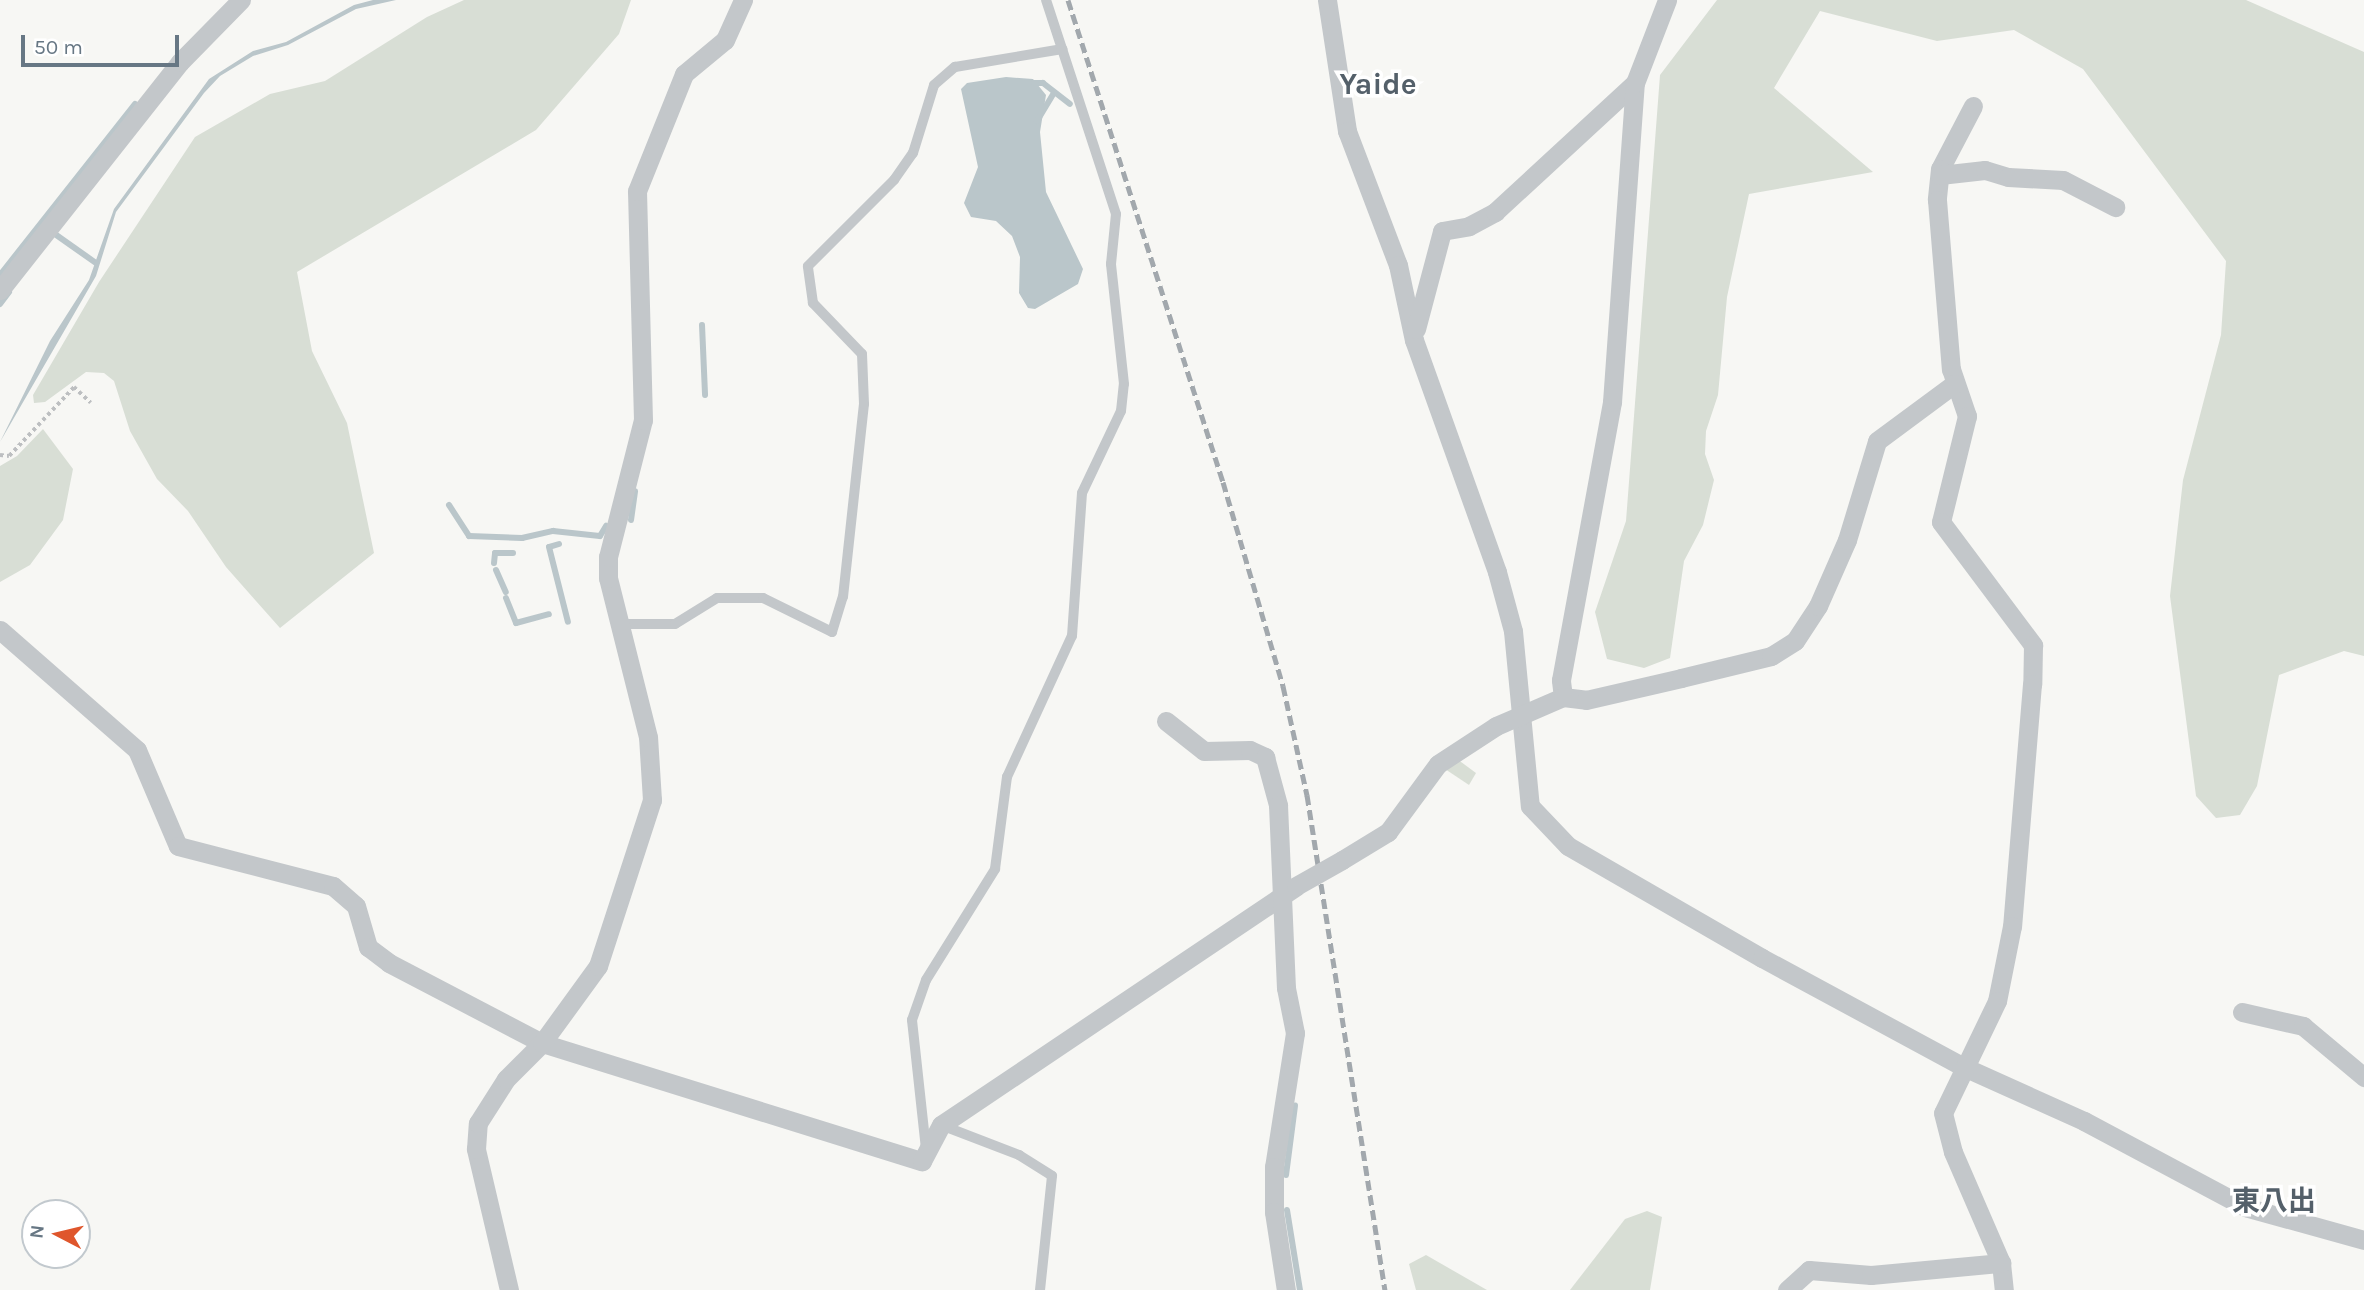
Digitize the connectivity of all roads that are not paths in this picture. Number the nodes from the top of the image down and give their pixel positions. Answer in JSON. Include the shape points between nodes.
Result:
{"nodes":[{"id":1,"x":241,"y":0,"type":"edge"},
{"id":2,"x":743,"y":0,"type":"edge"},
{"id":3,"x":1046,"y":0,"type":"edge"},
{"id":4,"x":1327,"y":0,"type":"edge"},
{"id":5,"x":1667,"y":0,"type":"edge"},
{"id":6,"x":1062,"y":49,"type":"junction"},
{"id":7,"x":1634,"y":83,"type":"junction"},
{"id":8,"x":1973,"y":106,"type":"dead end"},
{"id":9,"x":1940,"y":175,"type":"junction"},
{"id":10,"x":2115,"y":207,"type":"dead end"},
{"id":11,"x":0,"y":290,"type":"edge"},
{"id":12,"x":1413,"y":340,"type":"junction"},
{"id":13,"x":1954,"y":384,"type":"junction"},
{"id":14,"x":619,"y":624,"type":"junction"},
{"id":15,"x":0,"y":630,"type":"edge"},
{"id":16,"x":1563,"y":696,"type":"junction"},
{"id":17,"x":1521,"y":715,"type":"junction"},
{"id":18,"x":1166,"y":721,"type":"dead end"},
{"id":19,"x":1290,"y":889,"type":"junction"},
{"id":20,"x":2242,"y":1012,"type":"dead end"},
{"id":21,"x":542,"y":1043,"type":"junction"},
{"id":22,"x":1964,"y":1067,"type":"junction"},
{"id":23,"x":2364,"y":1077,"type":"edge"},
{"id":24,"x":941,"y":1125,"type":"junction"},
{"id":25,"x":926,"y":1153,"type":"junction"},
{"id":26,"x":2364,"y":1240,"type":"edge"},
{"id":27,"x":2001,"y":1263,"type":"junction"},
{"id":28,"x":509,"y":1290,"type":"edge"},
{"id":29,"x":1040,"y":1290,"type":"edge"},
{"id":30,"x":1286,"y":1290,"type":"edge"},
{"id":31,"x":1787,"y":1290,"type":"edge"},
{"id":32,"x":2004,"y":1290,"type":"edge"}],
"edges":[{"from":1,"to":11,"type":"street","via":[[180,62]]},
{"from":2,"to":14,"type":"street","via":[[725,40],[684,74],[637,191],[643,421],[608,557],[610,594]]},
{"from":3,"to":6,"type":"lane"},
{"from":4,"to":12,"type":"street","via":[[1346,131],[1398,265]]},
{"from":5,"to":7,"type":"street"},
{"from":6,"to":14,"type":"lane","via":[[955,67],[934,85],[913,153],[894,180],[808,266],[813,303],[862,354],[864,404],[843,597],[832,632],[763,598],[718,598],[675,624]]},
{"from":6,"to":25,"type":"lane","via":[[1116,214],[1111,264],[1125,384],[1121,411],[1082,493],[1072,636],[1007,777],[995,869],[926,979],[912,1020]]},
{"from":7,"to":12,"type":"street","via":[[1495,212],[1469,226],[1442,231]]},
{"from":7,"to":16,"type":"street","via":[[1612,402],[1561,680]]},
{"from":8,"to":9,"type":"street"},
{"from":9,"to":10,"type":"street","via":[[1985,170],[2008,177],[2063,180]]},
{"from":9,"to":13,"type":"street","via":[[1941,261]]},
{"from":12,"to":17,"type":"street","via":[[1497,572],[1513,631]]},
{"from":13,"to":16,"type":"street","via":[[1877,441],[1847,541],[1818,606],[1795,641],[1771,656],[1681,678],[1586,700]]},
{"from":13,"to":22,"type":"street","via":[[1967,416],[1941,523],[2032,645],[2012,926],[1997,1001]]},
{"from":14,"to":21,"type":"street","via":[[648,737],[652,800],[598,966]]},
{"from":15,"to":21,"type":"street","via":[[137,750],[178,846],[340,890],[356,906],[368,947],[389,963]]},
{"from":16,"to":17,"type":"street"},
{"from":17,"to":19,"type":"street","bridge":true,"via":[[1448,755],[1388,832]]},
{"from":17,"to":22,"type":"street","via":[[1530,806],[1568,846]]},
{"from":18,"to":19,"type":"street","via":[[1204,751],[1250,750],[1265,758],[1278,805]]},
{"from":19,"to":24,"type":"street"},
{"from":19,"to":30,"type":"street","via":[[1286,988],[1295,1033],[1274,1178]]},
{"from":20,"to":23,"type":"street","via":[[2304,1026]]},
{"from":21,"to":25,"type":"street","via":[[922,1161]]},
{"from":21,"to":28,"type":"street","via":[[506,1079],[478,1123],[476,1149]]},
{"from":22,"to":26,"type":"street","via":[[2084,1121],[2245,1207]]},
{"from":22,"to":27,"type":"street","via":[[1943,1113],[1954,1152]]},
{"from":24,"to":25,"type":"street"},
{"from":24,"to":29,"type":"lane","via":[[1018,1155],[1052,1176]]},
{"from":27,"to":31,"type":"street","via":[[1871,1275],[1809,1270]]},
{"from":27,"to":32,"type":"street"}]}
